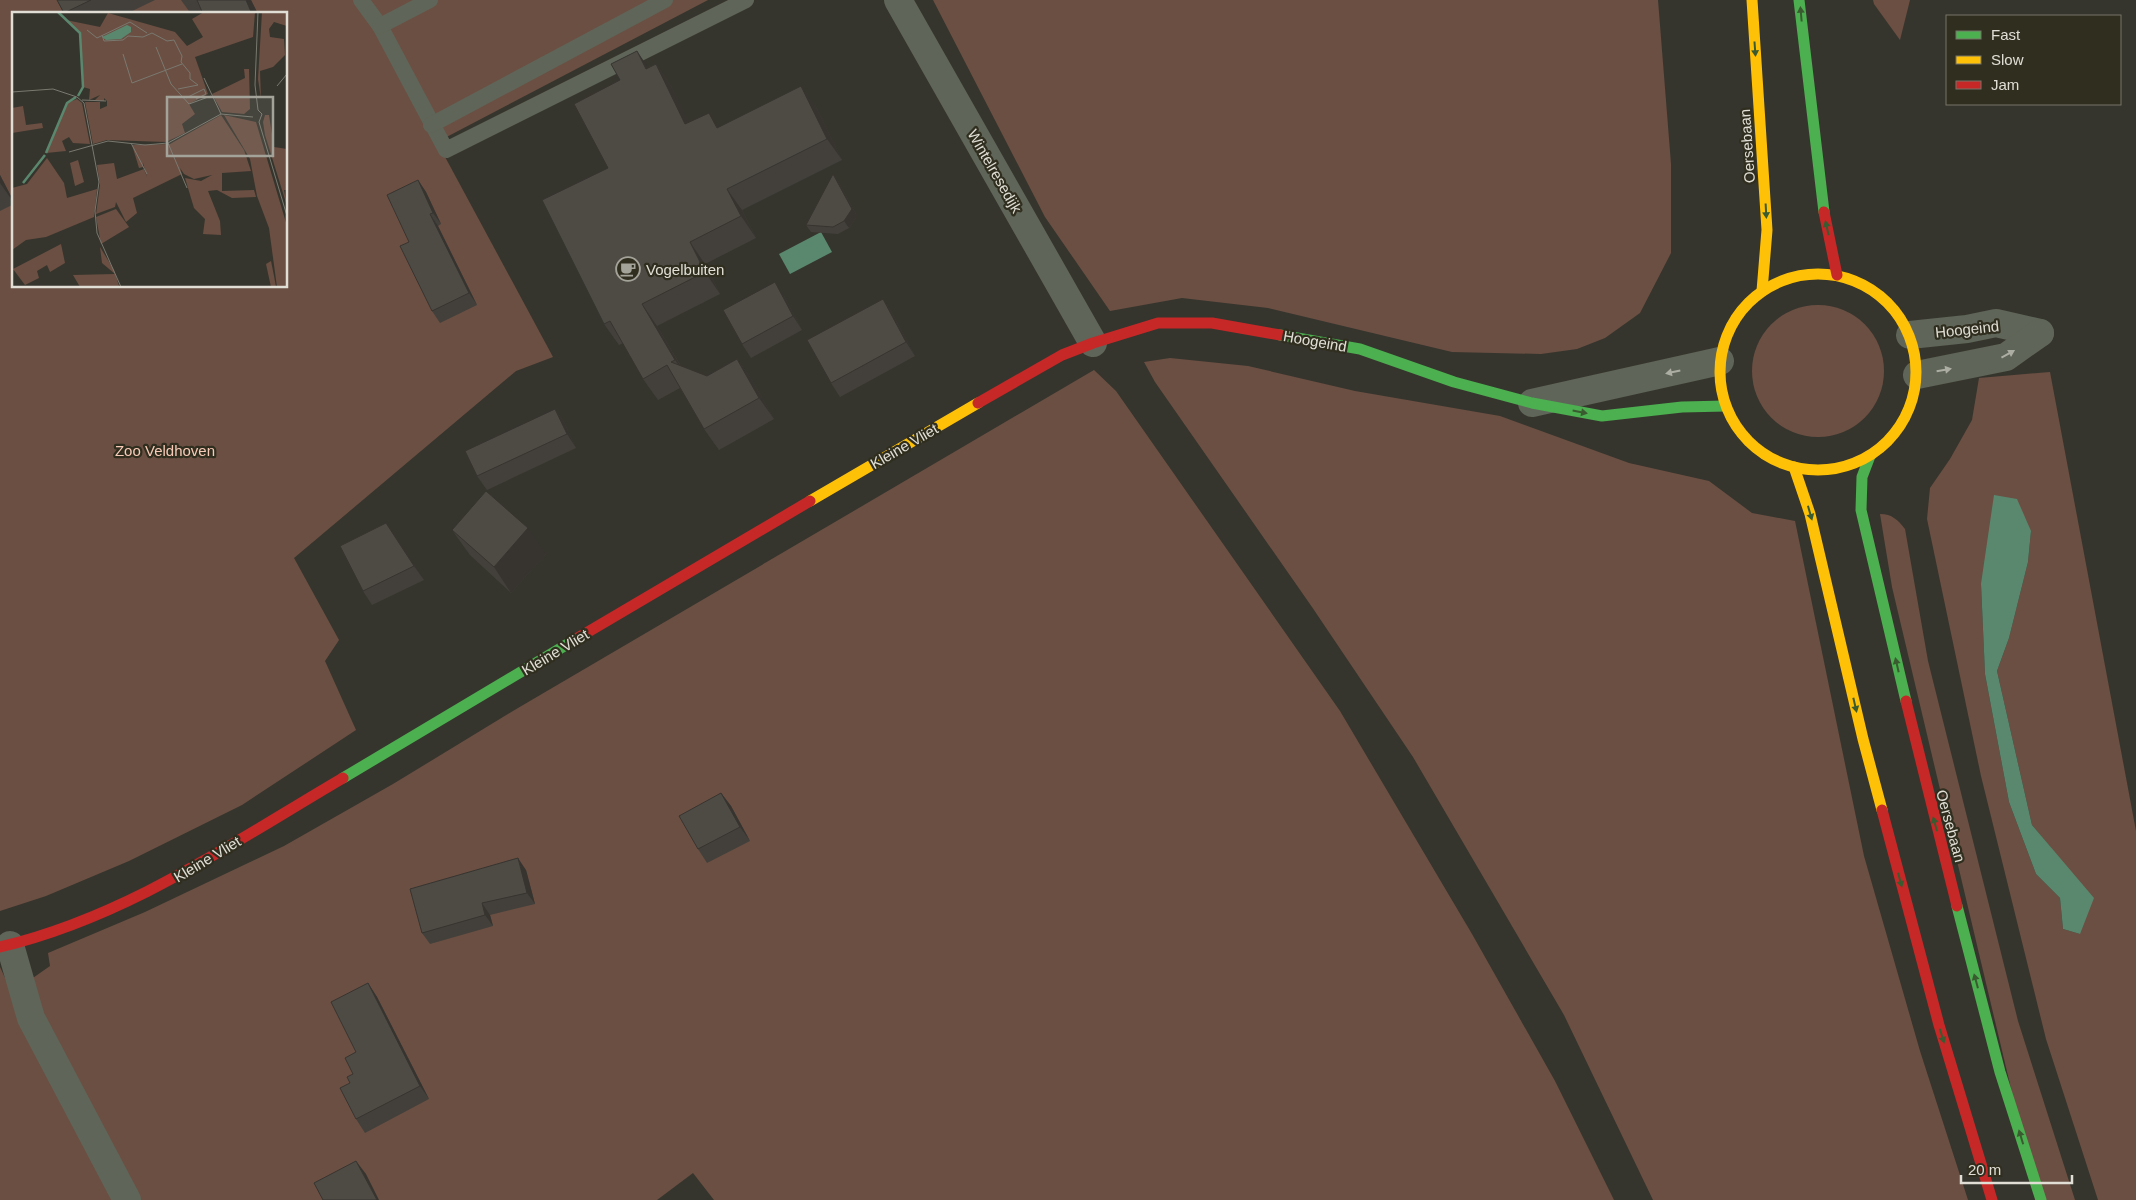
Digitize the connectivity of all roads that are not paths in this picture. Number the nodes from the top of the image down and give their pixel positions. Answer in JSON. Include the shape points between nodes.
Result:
{"nodes":[{"id":1,"x":361,"y":0,"type":"edge"},
{"id":2,"x":430,"y":0,"type":"edge"},
{"id":3,"x":665,"y":0,"type":"edge"},
{"id":4,"x":746,"y":0,"type":"edge"},
{"id":5,"x":898,"y":0,"type":"edge"},
{"id":6,"x":1752,"y":0,"type":"edge"},
{"id":7,"x":1799,"y":0,"type":"edge"},
{"id":8,"x":380,"y":26,"type":"junction"},
{"id":9,"x":431,"y":125,"type":"junction"},
{"id":10,"x":1838,"y":275,"type":"junction"},
{"id":11,"x":1762,"y":290,"type":"junction"},
{"id":12,"x":1910,"y":335,"type":"junction"},
{"id":13,"x":1093,"y":342,"type":"junction"},
{"id":14,"x":1720,"y":361,"type":"junction"},
{"id":15,"x":1917,"y":375,"type":"junction"},
{"id":16,"x":1532,"y":402,"type":"junction"},
{"id":17,"x":1726,"y":406,"type":"junction"},
{"id":18,"x":1870,"y":456,"type":"junction"},
{"id":19,"x":1794,"y":467,"type":"junction"},
{"id":20,"x":5,"y":946,"type":"edge"},
{"id":21,"x":127,"y":1200,"type":"edge"},
{"id":22,"x":1992,"y":1200,"type":"edge"},
{"id":23,"x":2041,"y":1200,"type":"edge"}],
"edges":[{"from":1,"to":8,"type":"lane"},
{"from":2,"to":8,"type":"lane"},
{"from":3,"to":9,"type":"lane"},
{"from":4,"to":9,"type":"lane","via":[[446,150]]},
{"from":5,"to":13,"type":"street","name":"Wintelresedijk"},
{"from":6,"to":11,"type":"main road","name":"Oersebaan","one_way":true,"via":[[1767,230]]},
{"from":10,"to":7,"type":"main road","one_way":true,"via":[[1825,219]]},
{"from":8,"to":9,"type":"lane"},
{"from":10,"to":11,"type":"main road","via":[[1811,274],[1786,279]]},
{"from":10,"to":12,"type":"main road","via":[[1868,287],[1893,307]]},
{"from":11,"to":14,"type":"main road","via":[[1742,310],[1727,334]]},
{"from":12,"to":15,"type":"main road"},
{"from":15,"to":12,"type":"street","name":"Hoogeind","one_way":true,"via":[[2006,357],[2040,333],[1996,323]]},
{"from":13,"to":16,"type":"main road","name":"Hoogeind","via":[[1158,323],[1212,323],[1360,349],[1454,382]]},
{"from":13,"to":20,"type":"main road","name":"Kleine Vliet","via":[[1062,355],[858,472],[268,821],[174,880],[60,932]]},
{"from":14,"to":16,"type":"street","name":"Hoogeind","one_way":true},
{"from":14,"to":17,"type":"main road"},
{"from":15,"to":18,"type":"main road","via":[[1911,408],[1894,435]]},
{"from":16,"to":17,"type":"main road","name":"Hoogeind","one_way":true,"via":[[1602,416],[1682,407]]},
{"from":17,"to":19,"type":"main road","via":[[1742,434],[1765,454]]},
{"from":18,"to":19,"type":"main road","via":[[1846,466],[1820,470]]},
{"from":23,"to":18,"type":"main road","name":"Oersebaan","one_way":true,"via":[[2000,1072],[1928,797],[1863,519],[1862,478]]},
{"from":19,"to":22,"type":"main road","one_way":true,"via":[[1810,514],[1863,739],[1939,1025]]},
{"from":20,"to":21,"type":"street","name":"Kleine Vliet","via":[[31,1018]]}]}
